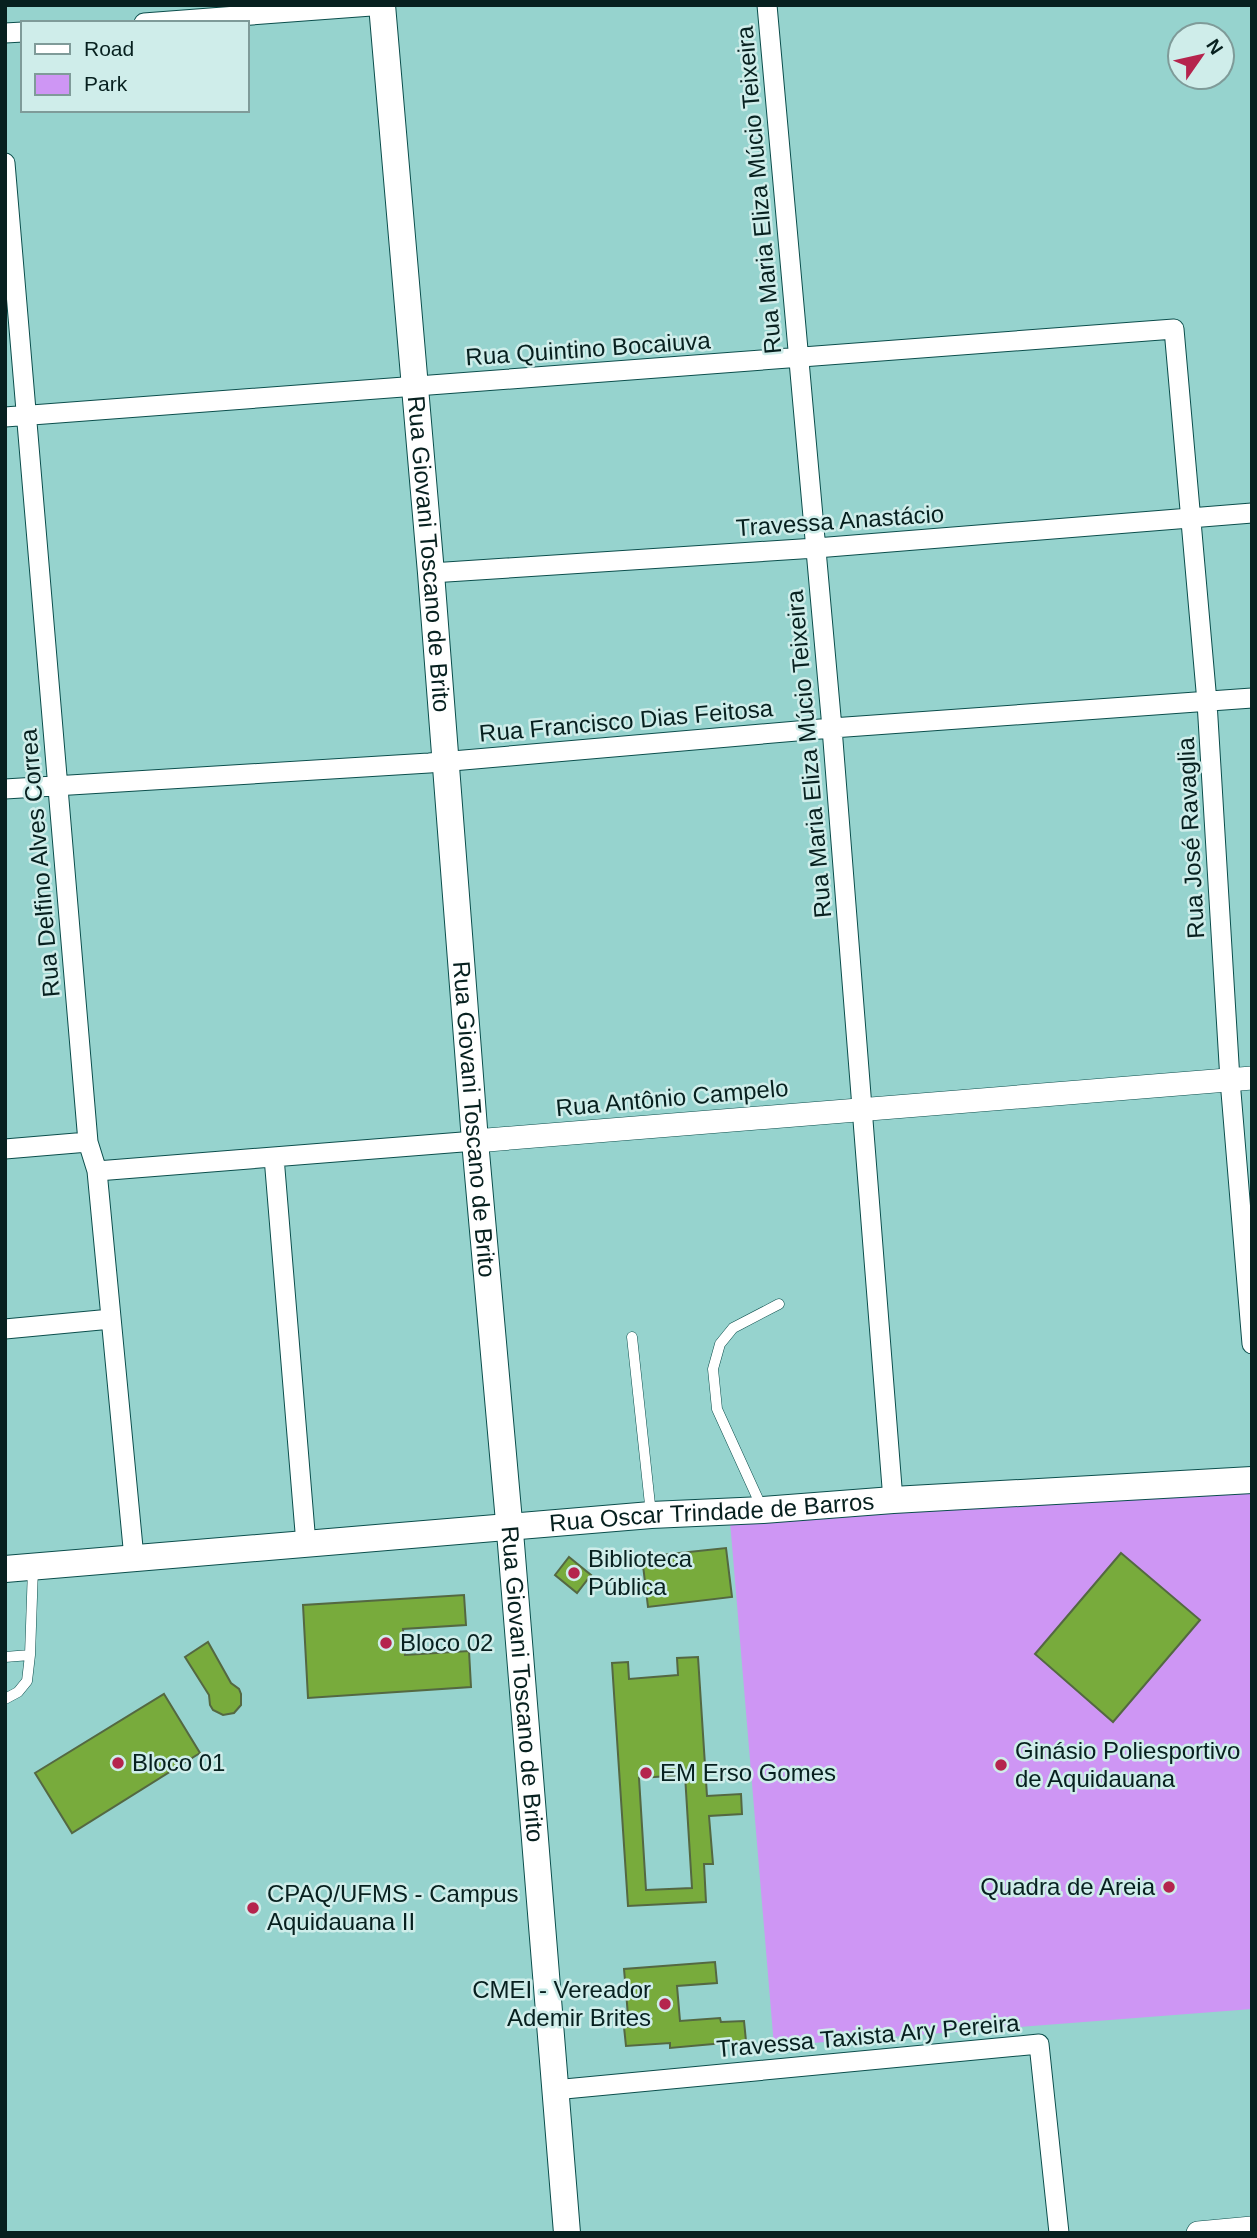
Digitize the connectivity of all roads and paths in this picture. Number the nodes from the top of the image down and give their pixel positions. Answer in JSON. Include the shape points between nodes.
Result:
{"nodes":[{"id":1,"x":383,"y":5,"type":"edge"},
{"id":2,"x":767,"y":5,"type":"edge"},
{"id":3,"x":171,"y":21,"type":"edge"},
{"id":4,"x":5,"y":163,"type":"edge"},
{"id":5,"x":1174,"y":329,"type":"joint"},
{"id":6,"x":799,"y":358,"type":"junction"},
{"id":7,"x":415,"y":387,"type":"junction"},
{"id":8,"x":27,"y":415,"type":"junction"},
{"id":9,"x":5,"y":417,"type":"edge"},
{"id":10,"x":1252,"y":513,"type":"edge"},
{"id":11,"x":1191,"y":519,"type":"junction"},
{"id":12,"x":816,"y":548,"type":"junction"},
{"id":13,"x":431,"y":573,"type":"junction"},
{"id":14,"x":1252,"y":698,"type":"edge"},
{"id":15,"x":1208,"y":702,"type":"junction"},
{"id":16,"x":832,"y":728,"type":"junction"},
{"id":17,"x":446,"y":762,"type":"junction"},
{"id":18,"x":57,"y":786,"type":"junction"},
{"id":19,"x":5,"y":789,"type":"edge"},
{"id":20,"x":1241,"y":1079,"type":"edge"},
{"id":21,"x":862,"y":1109,"type":"junction"},
{"id":22,"x":475,"y":1141,"type":"junction"},
{"id":23,"x":89,"y":1142,"type":"junction"},
{"id":24,"x":5,"y":1149,"type":"edge"},
{"id":25,"x":274,"y":1157,"type":"junction"},
{"id":26,"x":97,"y":1171,"type":"junction"},
{"id":27,"x":1247,"y":1231,"type":"edge"},
{"id":28,"x":1249,"y":1276,"type":"edge"},
{"id":29,"x":779,"y":1304,"type":"dead end"},
{"id":30,"x":111,"y":1319,"type":"junction"},
{"id":31,"x":5,"y":1329,"type":"edge"},
{"id":32,"x":1251,"y":1334,"type":"edge"},
{"id":33,"x":632,"y":1337,"type":"dead end"},
{"id":34,"x":1252,"y":1480,"type":"edge"},
{"id":35,"x":893,"y":1500,"type":"junction"},
{"id":36,"x":763,"y":1510,"type":"junction"},
{"id":37,"x":651,"y":1515,"type":"junction"},
{"id":38,"x":510,"y":1527,"type":"junction"},
{"id":39,"x":306,"y":1544,"type":"junction"},
{"id":40,"x":134,"y":1558,"type":"junction"},
{"id":41,"x":33,"y":1568,"type":"junction"},
{"id":42,"x":5,"y":1569,"type":"edge"},
{"id":43,"x":30,"y":1656,"type":"junction"},
{"id":44,"x":5,"y":1657,"type":"edge"},
{"id":45,"x":5,"y":1699,"type":"edge"},
{"id":46,"x":554,"y":2090,"type":"junction"},
{"id":47,"x":1252,"y":2228,"type":"edge"},
{"id":48,"x":567,"y":2233,"type":"edge"},
{"id":49,"x":1059,"y":2233,"type":"edge"},
{"id":50,"x":1198,"y":2233,"type":"edge"}],
"edges":[{"from":1,"to":3,"type":"street"},
{"from":1,"to":7,"type":"main road","name":"Rua Giovani Toscano de Brito"},
{"from":2,"to":6,"type":"street","name":"Rua Maria Eliza Múcio Teixeira"},
{"from":4,"to":8,"type":"street","name":"Rua Delfino Alves Correa"},
{"from":5,"to":6,"type":"street","name":"Rua Quintino Bocaiuva"},
{"from":5,"to":11,"type":"street","name":"Rua José Ravaglia"},
{"from":6,"to":7,"type":"street","name":"Rua Quintino Bocaiuva"},
{"from":6,"to":12,"type":"street","name":"Rua Maria Eliza Múcio Teixeira"},
{"from":7,"to":8,"type":"street","name":"Rua Quintino Bocaiuva"},
{"from":7,"to":13,"type":"main road","name":"Rua Giovani Toscano de Brito"},
{"from":8,"to":9,"type":"street","name":"Rua Quintino Bocaiuva"},
{"from":8,"to":18,"type":"street","name":"Rua Delfino Alves Correa"},
{"from":10,"to":11,"type":"street","name":"Travessa Anastácio"},
{"from":11,"to":12,"type":"street","name":"Travessa Anastácio"},
{"from":11,"to":15,"type":"street","name":"Rua José Ravaglia"},
{"from":12,"to":13,"type":"street","name":"Travessa Anastácio"},
{"from":12,"to":16,"type":"street","name":"Rua Maria Eliza Múcio Teixeira"},
{"from":13,"to":17,"type":"main road","name":"Rua Giovani Toscano de Brito"},
{"from":14,"to":15,"type":"street","name":"Rua Francisco Dias Feitosa"},
{"from":15,"to":16,"type":"street","name":"Rua Francisco Dias Feitosa"},
{"from":15,"to":20,"type":"street","name":"Rua José Ravaglia"},
{"from":16,"to":17,"type":"street","name":"Rua Francisco Dias Feitosa"},
{"from":16,"to":21,"type":"street","name":"Rua Maria Eliza Múcio Teixeira"},
{"from":17,"to":18,"type":"street","name":"Rua Francisco Dias Feitosa"},
{"from":17,"to":22,"type":"main road","name":"Rua Giovani Toscano de Brito"},
{"from":18,"to":19,"type":"street","name":"Rua Francisco Dias Feitosa"},
{"from":18,"to":23,"type":"street","name":"Rua Delfino Alves Correa"},
{"from":20,"to":21,"type":"street","name":"Rua Antônio Campelo"},
{"from":20,"to":27,"type":"street","name":"Rua José Ravaglia"},
{"from":21,"to":22,"type":"street","name":"Rua Antônio Campelo"},
{"from":21,"to":35,"type":"street","name":"Rua Maria Eliza Múcio Teixeira"},
{"from":22,"to":25,"type":"street","name":"Rua Antônio Campelo"},
{"from":22,"to":38,"type":"main road","name":"Rua Giovani Toscano de Brito"},
{"from":23,"to":24,"type":"street"},
{"from":23,"to":26,"type":"street","name":"Rua Delfino Alves Correa"},
{"from":25,"to":26,"type":"street","name":"Rua Antônio Campelo"},
{"from":25,"to":39,"type":"street"},
{"from":26,"to":30,"type":"street","name":"Rua Delfino Alves Correa"},
{"from":27,"to":28,"type":"street","name":"Rua José Ravaglia"},
{"from":28,"to":32,"type":"street","name":"Rua José Ravaglia"},
{"from":29,"to":36,"type":"lane","via":[[733,1328],[720,1344],[713,1369],[717,1409]]},
{"from":30,"to":31,"type":"street"},
{"from":30,"to":40,"type":"street","name":"Rua Delfino Alves Correa"},
{"from":33,"to":37,"type":"lane"},
{"from":34,"to":35,"type":"main road","name":"Rua Oscar Trindade de Barros"},
{"from":35,"to":36,"type":"main road","name":"Rua Oscar Trindade de Barros"},
{"from":36,"to":37,"type":"main road","name":"Rua Oscar Trindade de Barros"},
{"from":37,"to":38,"type":"main road","name":"Rua Oscar Trindade de Barros"},
{"from":38,"to":39,"type":"main road","name":"Rua Oscar Trindade de Barros"},
{"from":38,"to":46,"type":"main road","name":"Rua Giovani Toscano de Brito"},
{"from":39,"to":40,"type":"main road","name":"Rua Oscar Trindade de Barros"},
{"from":40,"to":41,"type":"main road","name":"Rua Oscar Trindade de Barros"},
{"from":41,"to":42,"type":"main road","name":"Rua Oscar Trindade de Barros"},
{"from":41,"to":43,"type":"lane"},
{"from":43,"to":44,"type":"lane"},
{"from":43,"to":45,"type":"lane","via":[[27,1681]]},
{"from":46,"to":48,"type":"main road","name":"Rua Giovani Toscano de Brito"},
{"from":46,"to":49,"type":"street","name":"Travessa Taxista Ary Pereira","via":[[1039,2044]]},
{"from":47,"to":50,"type":"street"}]}
